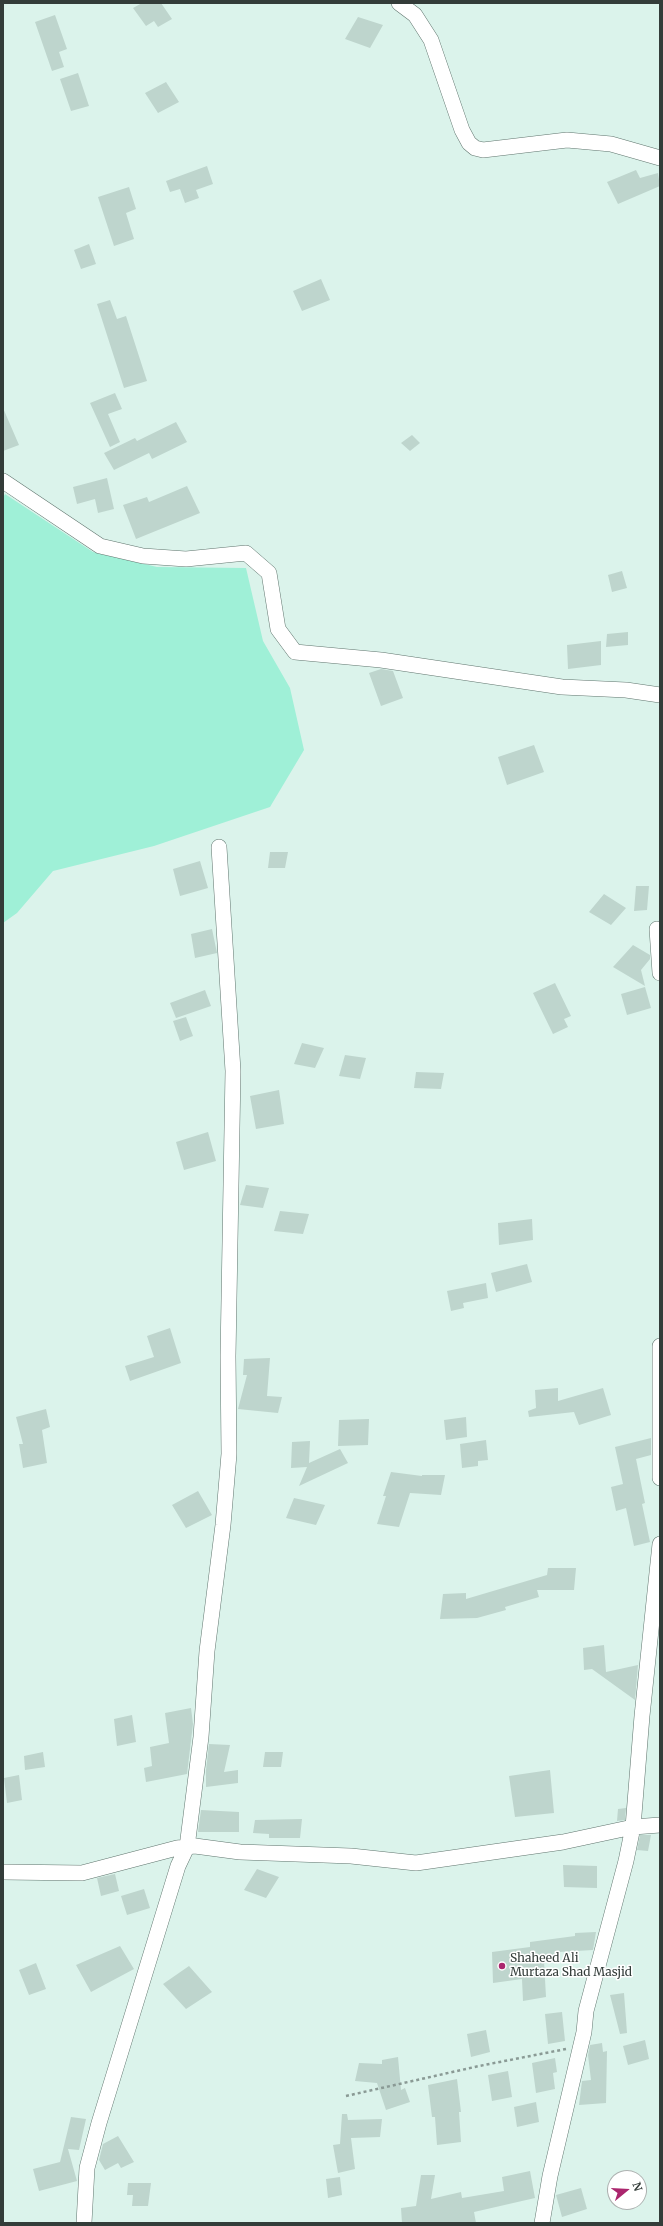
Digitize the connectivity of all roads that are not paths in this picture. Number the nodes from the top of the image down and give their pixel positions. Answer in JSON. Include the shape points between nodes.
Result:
{"nodes":[{"id":1,"x":399,"y":3,"type":"edge"},
{"id":2,"x":660,"y":158,"type":"edge"},
{"id":3,"x":3,"y":481,"type":"edge"},
{"id":4,"x":660,"y":695,"type":"edge"},
{"id":5,"x":219,"y":847,"type":"dead end"},
{"id":6,"x":657,"y":929,"type":"dead end"},
{"id":7,"x":660,"y":973,"type":"edge"},
{"id":8,"x":660,"y":1346,"type":"edge"},
{"id":9,"x":660,"y":1478,"type":"edge"},
{"id":10,"x":660,"y":1544,"type":"edge"},
{"id":11,"x":658,"y":1589,"type":"edge"},
{"id":12,"x":660,"y":1825,"type":"edge"},
{"id":13,"x":633,"y":1827,"type":"junction"},
{"id":14,"x":187,"y":1847,"type":"junction"},
{"id":15,"x":3,"y":1872,"type":"edge"},
{"id":16,"x":84,"y":2223,"type":"edge"},
{"id":17,"x":542,"y":2223,"type":"edge"}],
"edges":[{"from":1,"to":2,"type":"street","via":[[415,15],[431,40],[462,130],[475,148],[483,150],[567,140],[611,144]]},
{"from":3,"to":4,"type":"street","via":[[100,546],[143,556],[186,559],[246,553],[269,573],[278,629],[295,652],[381,660],[562,686]]},
{"from":5,"to":14,"type":"street","via":[[233,1071],[228,1356],[229,1454],[207,1651],[201,1737]]},
{"from":6,"to":7,"type":"street"},
{"from":8,"to":9,"type":"street"},
{"from":10,"to":11,"type":"street"},
{"from":11,"to":13,"type":"street","via":[[642,1716]]},
{"from":12,"to":13,"type":"street"},
{"from":13,"to":14,"type":"street","via":[[563,1842],[416,1863],[351,1856],[240,1852]]},
{"from":13,"to":17,"type":"street","via":[[586,2011]]},
{"from":14,"to":15,"type":"street","via":[[82,1873]]},
{"from":14,"to":16,"type":"street","via":[[178,1866],[99,2123],[87,2168]]}]}
